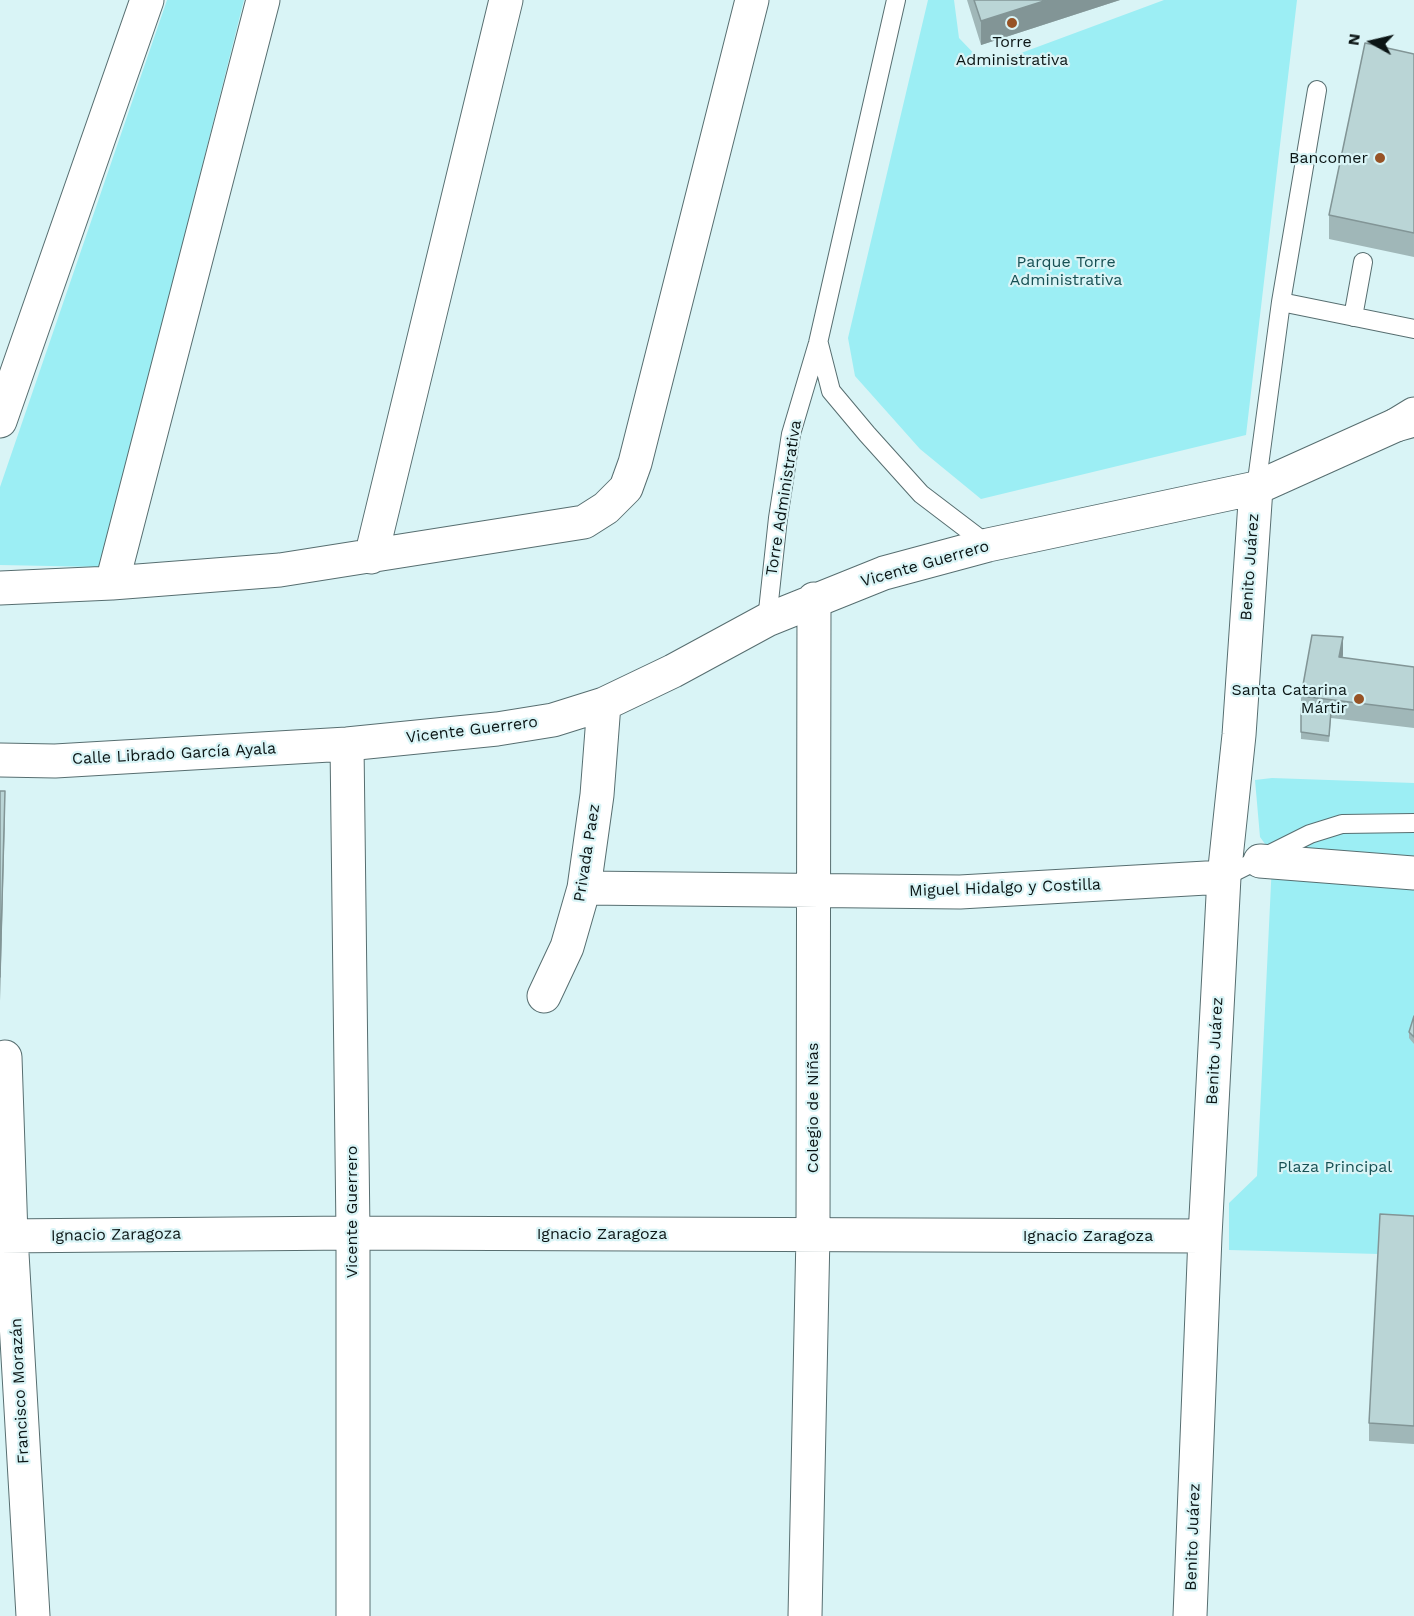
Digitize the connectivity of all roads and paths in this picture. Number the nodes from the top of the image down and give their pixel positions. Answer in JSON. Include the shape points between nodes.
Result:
{"nodes":[{"id":1,"x":147,"y":0,"type":"edge"},
{"id":2,"x":263,"y":0,"type":"edge"},
{"id":3,"x":506,"y":0,"type":"edge"},
{"id":4,"x":752,"y":0,"type":"edge"},
{"id":5,"x":896,"y":0,"type":"edge"},
{"id":6,"x":1317,"y":90,"type":"dead end"},
{"id":7,"x":1363,"y":262,"type":"dead end"},
{"id":8,"x":1281,"y":302,"type":"junction"},
{"id":9,"x":1353,"y":317,"type":"junction"},
{"id":10,"x":1414,"y":329,"type":"edge"},
{"id":11,"x":818,"y":343,"type":"junction"},
{"id":12,"x":1408,"y":420,"type":"edge"},
{"id":13,"x":0,"y":421,"type":"edge"},
{"id":14,"x":1256,"y":488,"type":"junction"},
{"id":15,"x":988,"y":545,"type":"junction"},
{"id":16,"x":371,"y":557,"type":"junction"},
{"id":17,"x":112,"y":584,"type":"junction"},
{"id":18,"x":0,"y":588,"type":"edge"},
{"id":19,"x":814,"y":599,"type":"junction"},
{"id":20,"x":767,"y":620,"type":"junction"},
{"id":21,"x":604,"y":704,"type":"junction"},
{"id":22,"x":347,"y":744,"type":"junction"},
{"id":23,"x":0,"y":760,"type":"edge"},
{"id":24,"x":1414,"y":823,"type":"edge"},
{"id":25,"x":1260,"y":861,"type":"junction"},
{"id":26,"x":1414,"y":873,"type":"edge"},
{"id":27,"x":1224,"y":877,"type":"junction"},
{"id":28,"x":584,"y":888,"type":"junction"},
{"id":29,"x":812,"y":891,"type":"junction"},
{"id":30,"x":544,"y":996,"type":"dead end"},
{"id":31,"x":5,"y":1057,"type":"dead end"},
{"id":32,"x":353,"y":1233,"type":"junction"},
{"id":33,"x":813,"y":1234,"type":"junction"},
{"id":34,"x":5,"y":1236,"type":"edge"},
{"id":35,"x":1205,"y":1236,"type":"junction"},
{"id":36,"x":33,"y":1616,"type":"edge"},
{"id":37,"x":353,"y":1616,"type":"edge"},
{"id":38,"x":805,"y":1616,"type":"edge"},
{"id":39,"x":1190,"y":1616,"type":"edge"}],
"edges":[{"from":1,"to":13,"type":"street"},
{"from":2,"to":17,"type":"street"},
{"from":3,"to":16,"type":"street"},
{"from":4,"to":16,"type":"street","via":[[636,463],[626,488],[584,522]]},
{"from":5,"to":11,"type":"lane","name":"Torre Administrativa"},
{"from":6,"to":8,"type":"lane"},
{"from":7,"to":9,"type":"lane"},
{"from":8,"to":9,"type":"lane"},
{"from":8,"to":14,"type":"lane"},
{"from":9,"to":10,"type":"lane"},
{"from":11,"to":15,"type":"lane","name":"Torre Administrativa","via":[[831,391],[921,494]]},
{"from":11,"to":20,"type":"lane","name":"Torre Administrativa","via":[[791,434]]},
{"from":12,"to":14,"type":"street","name":"Vicente Guerrero"},
{"from":14,"to":15,"type":"street","name":"Vicente Guerrero"},
{"from":14,"to":27,"type":"street","name":"Benito Juárez","via":[[1239,735]]},
{"from":15,"to":19,"type":"street","name":"Vicente Guerrero","via":[[884,573]]},
{"from":16,"to":17,"type":"street","via":[[279,570]]},
{"from":17,"to":18,"type":"street"},
{"from":19,"to":20,"type":"street","name":"Vicente Guerrero"},
{"from":19,"to":29,"type":"street","name":"Colegio de Niñas"},
{"from":20,"to":21,"type":"street","name":"Vicente Guerrero"},
{"from":21,"to":22,"type":"street","name":"Vicente Guerrero","via":[[553,720],[497,729]]},
{"from":21,"to":28,"type":"street","name":"Privada Paez"},
{"from":22,"to":23,"type":"street","name":"Calle Librado García Ayala","via":[[55,761]]},
{"from":22,"to":32,"type":"street","name":"Vicente Guerrero"},
{"from":24,"to":25,"type":"lane","name":"Miguel Hidalgo y Costilla","via":[[1342,824],[1310,834]]},
{"from":25,"to":26,"type":"street"},
{"from":25,"to":27,"type":"lane","name":"Miguel Hidalgo y Costilla"},
{"from":27,"to":29,"type":"street","name":"Miguel Hidalgo y Costilla","via":[[960,892]]},
{"from":27,"to":35,"type":"street","name":"Benito Juárez"},
{"from":28,"to":29,"type":"street","name":"Miguel Hidalgo y Costilla"},
{"from":28,"to":30,"type":"street","name":"Privada Paez","via":[[567,947]]},
{"from":29,"to":33,"type":"street","name":"Colegio de Niñas"},
{"from":31,"to":34,"type":"street","name":"Francisco Morazán"},
{"from":32,"to":33,"type":"street","name":"Ignacio Zaragoza"},
{"from":32,"to":34,"type":"street","name":"Ignacio Zaragoza"},
{"from":32,"to":37,"type":"street","name":"Vicente Guerrero"},
{"from":33,"to":35,"type":"street","name":"Ignacio Zaragoza"},
{"from":33,"to":38,"type":"street","name":"Colegio de Niñas"},
{"from":34,"to":36,"type":"street","name":"Francisco Morazán"},
{"from":35,"to":39,"type":"street","name":"Benito Juárez"}]}
